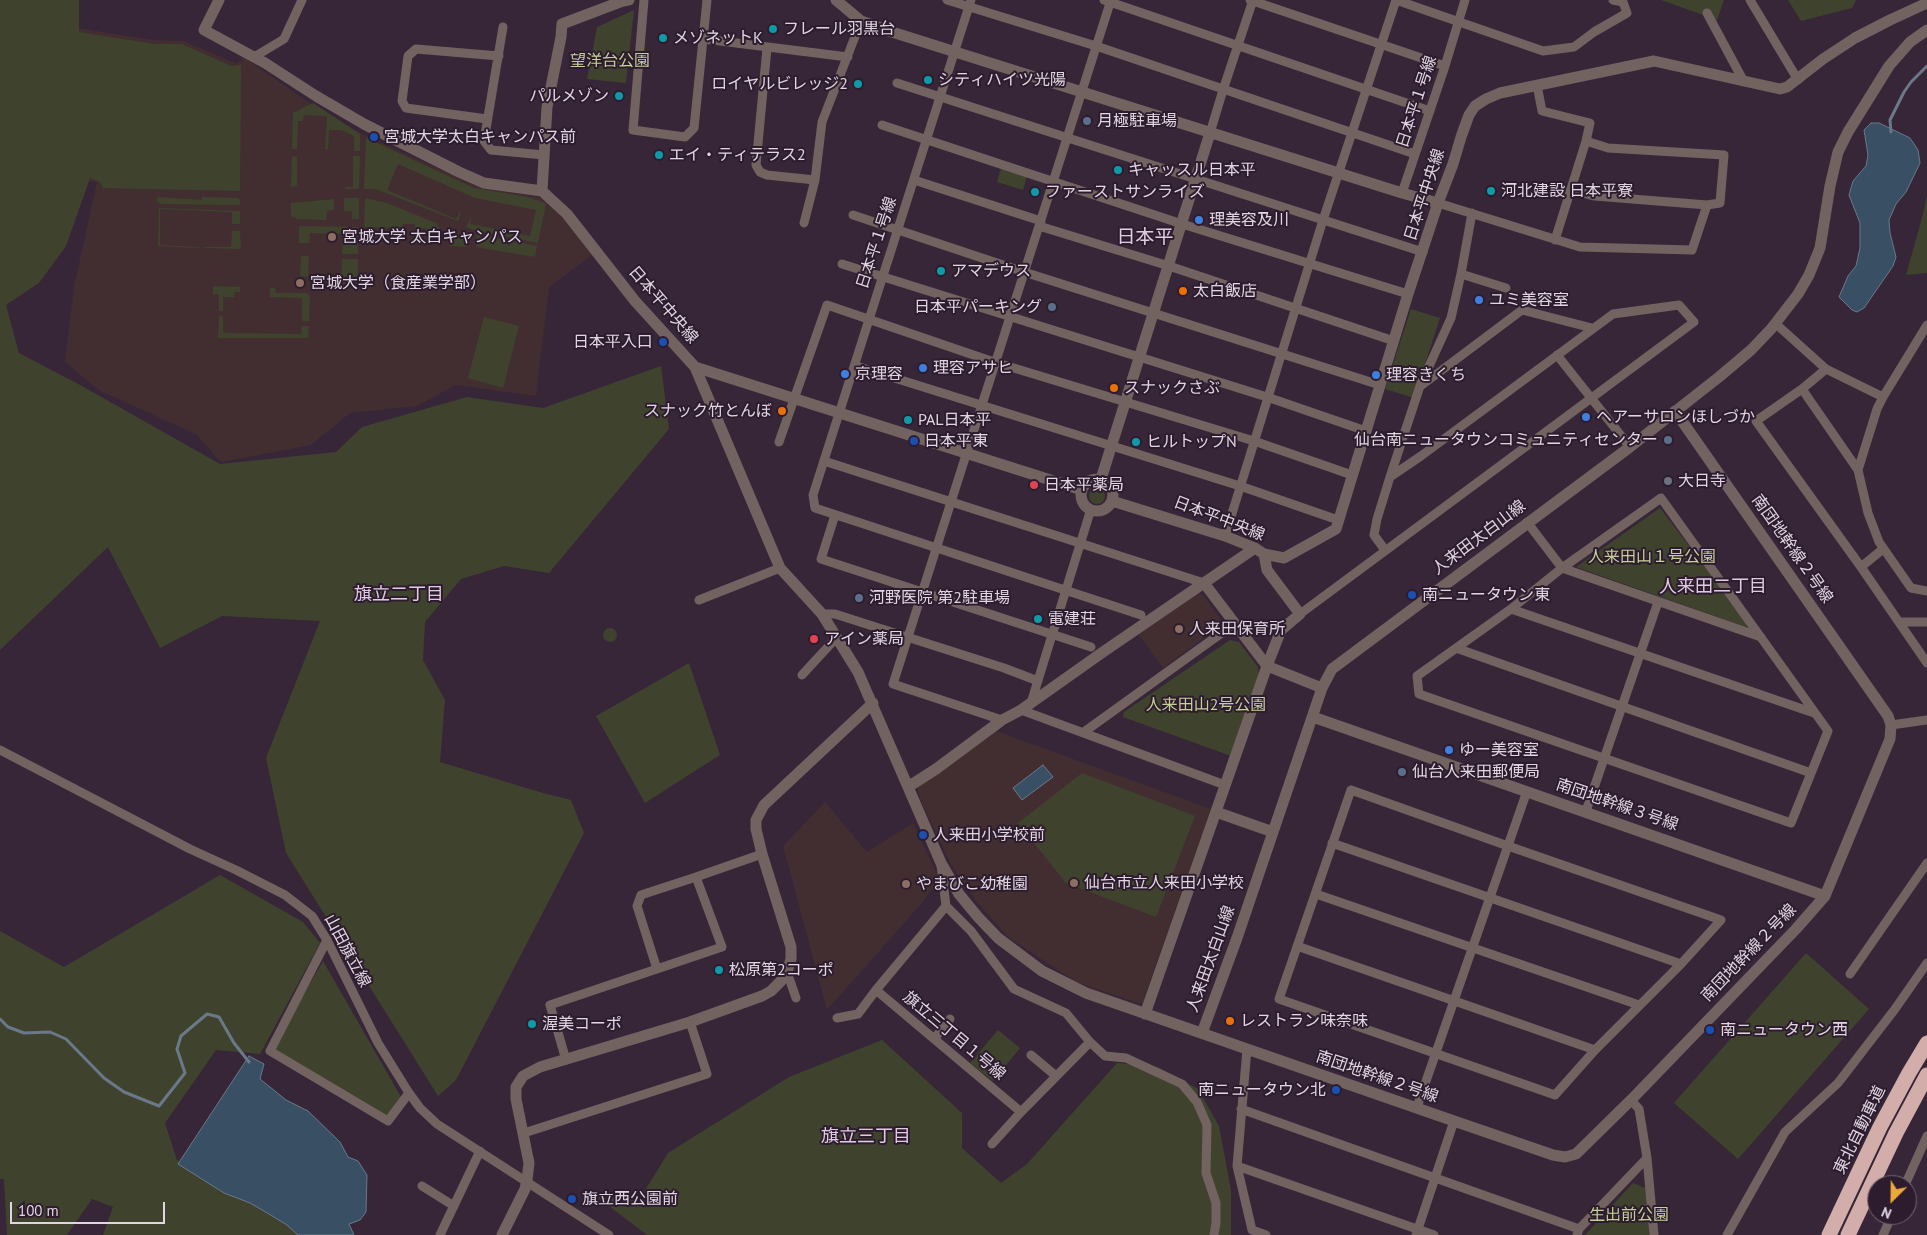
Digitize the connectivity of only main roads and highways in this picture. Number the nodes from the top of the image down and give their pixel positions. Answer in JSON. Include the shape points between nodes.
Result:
{"nodes":[{"id":1,"x":1927,"y":1044,"type":"edge"},
{"id":2,"x":1927,"y":1075,"type":"edge"},
{"id":3,"x":1829,"y":1235,"type":"edge"},
{"id":4,"x":1848,"y":1235,"type":"edge"}],
"edges":[{"from":1,"to":3,"type":"highway","name":"東北自動車道","via":[[1880,1127]]},
{"from":2,"to":4,"type":"highway","name":"東北自動車道"}]}
